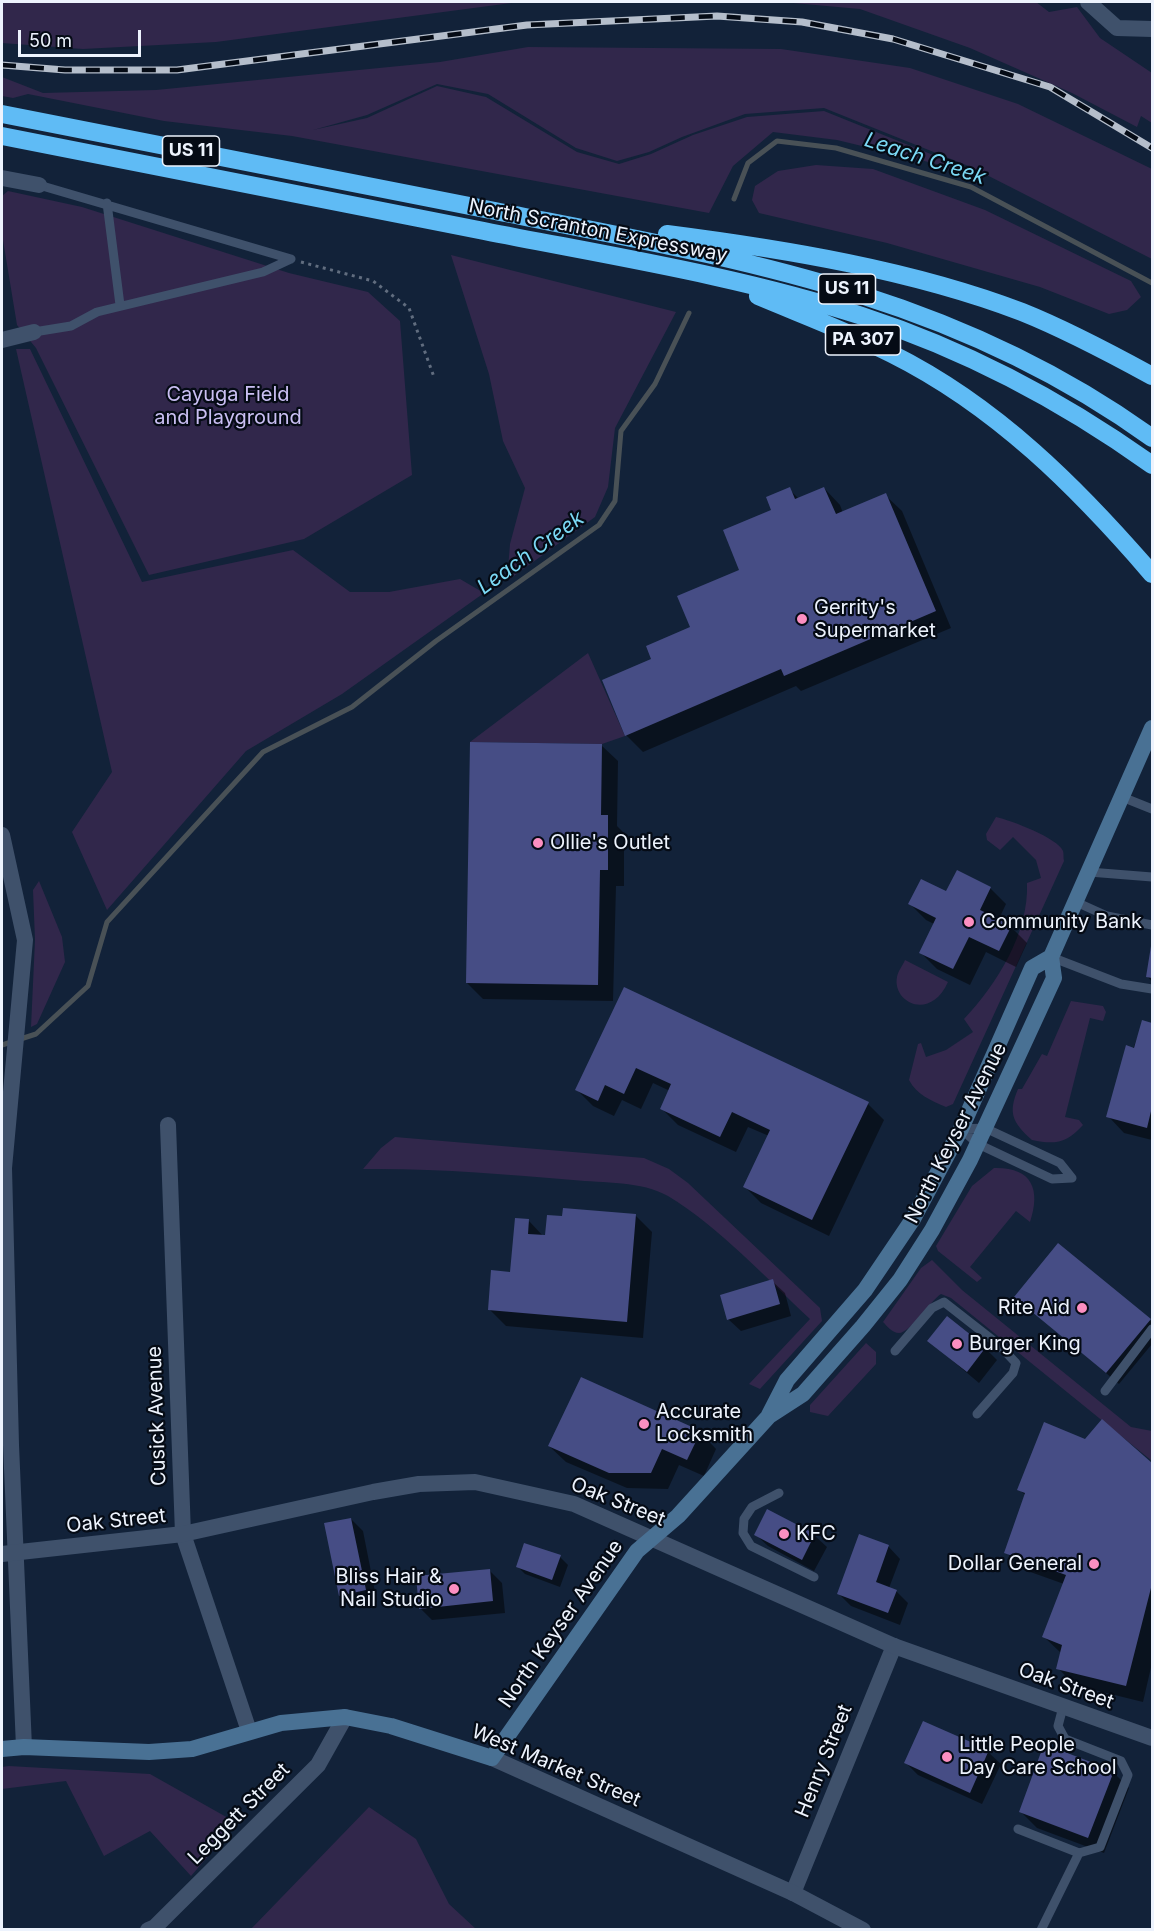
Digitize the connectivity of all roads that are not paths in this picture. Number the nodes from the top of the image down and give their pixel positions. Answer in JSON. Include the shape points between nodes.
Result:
{"nodes":[{"id":1,"x":1088,"y":2,"type":"edge"},
{"id":2,"x":1152,"y":29,"type":"edge"},
{"id":3,"x":2,"y":114,"type":"edge"},
{"id":4,"x":2,"y":136,"type":"edge"},
{"id":5,"x":2,"y":178,"type":"edge"},
{"id":6,"x":39,"y":185,"type":"joint"},
{"id":7,"x":107,"y":203,"type":"junction"},
{"id":8,"x":513,"y":215,"type":"junction"},
{"id":9,"x":706,"y":275,"type":"junction"},
{"id":10,"x":120,"y":305,"type":"junction"},
{"id":11,"x":34,"y":332,"type":"joint"},
{"id":12,"x":2,"y":340,"type":"edge"},
{"id":13,"x":1152,"y":376,"type":"edge"},
{"id":14,"x":1152,"y":438,"type":"edge"},
{"id":15,"x":1152,"y":465,"type":"edge"},
{"id":16,"x":1152,"y":574,"type":"edge"},
{"id":17,"x":1152,"y":728,"type":"edge"},
{"id":18,"x":1122,"y":797,"type":"junction"},
{"id":19,"x":1152,"y":809,"type":"edge"},
{"id":20,"x":2,"y":835,"type":"edge"},
{"id":21,"x":1089,"y":872,"type":"junction"},
{"id":22,"x":1152,"y":877,"type":"edge"},
{"id":23,"x":1076,"y":902,"type":"junction"},
{"id":24,"x":1152,"y":925,"type":"edge"},
{"id":25,"x":1051,"y":957,"type":"junction"},
{"id":26,"x":1152,"y":989,"type":"edge"},
{"id":27,"x":168,"y":1125,"type":"dead end"},
{"id":28,"x":985,"y":1128,"type":"junction"},
{"id":29,"x":961,"y":1129,"type":"junction"},
{"id":30,"x":978,"y":1144,"type":"junction"},
{"id":31,"x":1152,"y":1329,"type":"edge"},
{"id":32,"x":895,"y":1351,"type":"dead end"},
{"id":33,"x":1105,"y":1391,"type":"dead end"},
{"id":34,"x":977,"y":1414,"type":"dead end"},
{"id":35,"x":769,"y":1416,"type":"junction"},
{"id":36,"x":6,"y":1445,"type":"edge"},
{"id":37,"x":779,"y":1493,"type":"dead end"},
{"id":38,"x":183,"y":1534,"type":"junction"},
{"id":39,"x":652,"y":1538,"type":"junction"},
{"id":40,"x":9,"y":1553,"type":"edge"},
{"id":41,"x":814,"y":1577,"type":"dead end"},
{"id":42,"x":894,"y":1646,"type":"junction"},
{"id":43,"x":1063,"y":1707,"type":"junction"},
{"id":44,"x":345,"y":1717,"type":"junction"},
{"id":45,"x":249,"y":1731,"type":"junction"},
{"id":46,"x":1152,"y":1738,"type":"edge"},
{"id":47,"x":24,"y":1747,"type":"junction"},
{"id":48,"x":2,"y":1749,"type":"edge"},
{"id":49,"x":492,"y":1758,"type":"junction"},
{"id":50,"x":1018,"y":1829,"type":"dead end"},
{"id":51,"x":1079,"y":1853,"type":"junction"},
{"id":52,"x":793,"y":1893,"type":"junction"},
{"id":53,"x":154,"y":1929,"type":"edge"},
{"id":54,"x":863,"y":1929,"type":"edge"},
{"id":55,"x":1041,"y":1929,"type":"edge"}],
"edges":[{"from":1,"to":2,"type":"street","via":[[1117,28]]},
{"from":3,"to":8,"type":"highway","name":"North Scranton Expressway","number":"US 11"},
{"from":4,"to":9,"type":"highway","name":"North Scranton Expressway","number":"US 11"},
{"from":5,"to":6,"type":"street"},
{"from":6,"to":7,"type":"lane"},
{"from":7,"to":10,"type":"lane"},
{"from":7,"to":10,"type":"lane","via":[[291,259],[263,272]]},
{"from":8,"to":13,"type":"highway","via":[[748,246],[893,274],[1021,312]]},
{"from":8,"to":14,"type":"highway","name":"North Scranton Expressway","number":"US 11","via":[[711,254],[872,296],[999,348],[1078,390]]},
{"from":9,"to":15,"type":"highway","name":"North Scranton Expressway","number":"US 11","via":[[824,304],[948,349],[1057,404]]},
{"from":9,"to":16,"type":"highway","number":"PA 307","via":[[872,344],[950,388],[1007,428],[1061,474]]},
{"from":10,"to":11,"type":"lane","via":[[97,312],[71,327]]},
{"from":11,"to":12,"type":"street"},
{"from":17,"to":18,"type":"main road","name":"North Keyser Avenue"},
{"from":18,"to":19,"type":"lane"},
{"from":18,"to":21,"type":"main road","name":"North Keyser Avenue"},
{"from":20,"to":36,"type":"street","via":[[25,940],[4,1168]]},
{"from":21,"to":22,"type":"lane"},
{"from":21,"to":23,"type":"main road","name":"North Keyser Avenue"},
{"from":23,"to":24,"type":"lane","via":[[1107,916]]},
{"from":23,"to":25,"type":"main road","name":"North Keyser Avenue"},
{"from":25,"to":26,"type":"lane","via":[[1121,984]]},
{"from":25,"to":28,"type":"main road","name":"North Keyser Avenue","via":[[1054,978]]},
{"from":25,"to":29,"type":"main road","name":"North Keyser Avenue","via":[[1032,968]]},
{"from":27,"to":38,"type":"street","name":"Cusick Avenue"},
{"from":28,"to":29,"type":"lane"},
{"from":28,"to":30,"type":"main road","name":"North Keyser Avenue"},
{"from":28,"to":30,"type":"lane","via":[[1060,1163],[1071,1178],[1052,1179]]},
{"from":29,"to":30,"type":"lane"},
{"from":29,"to":35,"type":"main road","name":"North Keyser Avenue","via":[[913,1219],[882,1267],[787,1380]]},
{"from":30,"to":35,"type":"main road","name":"North Keyser Avenue","via":[[932,1230],[882,1303],[803,1394]]},
{"from":31,"to":33,"type":"lane"},
{"from":32,"to":34,"type":"lane","via":[[932,1308],[944,1302],[1016,1363],[1013,1373]]},
{"from":35,"to":39,"type":"main road","name":"North Keyser Avenue"},
{"from":36,"to":40,"type":"street"},
{"from":37,"to":41,"type":"lane","via":[[752,1507],[744,1519],[743,1533],[751,1546]]},
{"from":38,"to":39,"type":"street","name":"Oak Street","via":[[373,1492],[475,1482],[574,1504]]},
{"from":38,"to":40,"type":"street","name":"Oak Street"},
{"from":38,"to":45,"type":"street","name":"Cusick Avenue"},
{"from":39,"to":42,"type":"street","name":"Oak Street"},
{"from":39,"to":49,"type":"main road","name":"North Keyser Avenue","via":[[637,1551]]},
{"from":40,"to":47,"type":"street"},
{"from":42,"to":43,"type":"street","name":"Oak Street"},
{"from":42,"to":52,"type":"street","name":"Henry Street"},
{"from":43,"to":46,"type":"street","name":"Oak Street"},
{"from":43,"to":51,"type":"lane","via":[[1058,1726],[1065,1739],[1121,1761],[1128,1775],[1100,1847]]},
{"from":44,"to":45,"type":"main road","name":"West Market Street","via":[[281,1723]]},
{"from":44,"to":49,"type":"main road","name":"West Market Street","via":[[391,1726]]},
{"from":44,"to":53,"type":"street","name":"Leggett Street","via":[[318,1765]]},
{"from":45,"to":47,"type":"main road","name":"West Market Street","via":[[192,1749],[91,1752]]},
{"from":47,"to":48,"type":"main road","name":"West Market Street"},
{"from":49,"to":52,"type":"street","name":"West Market Street"},
{"from":50,"to":51,"type":"lane"},
{"from":51,"to":55,"type":"lane"},
{"from":52,"to":54,"type":"street","name":"West Market Street"}]}
